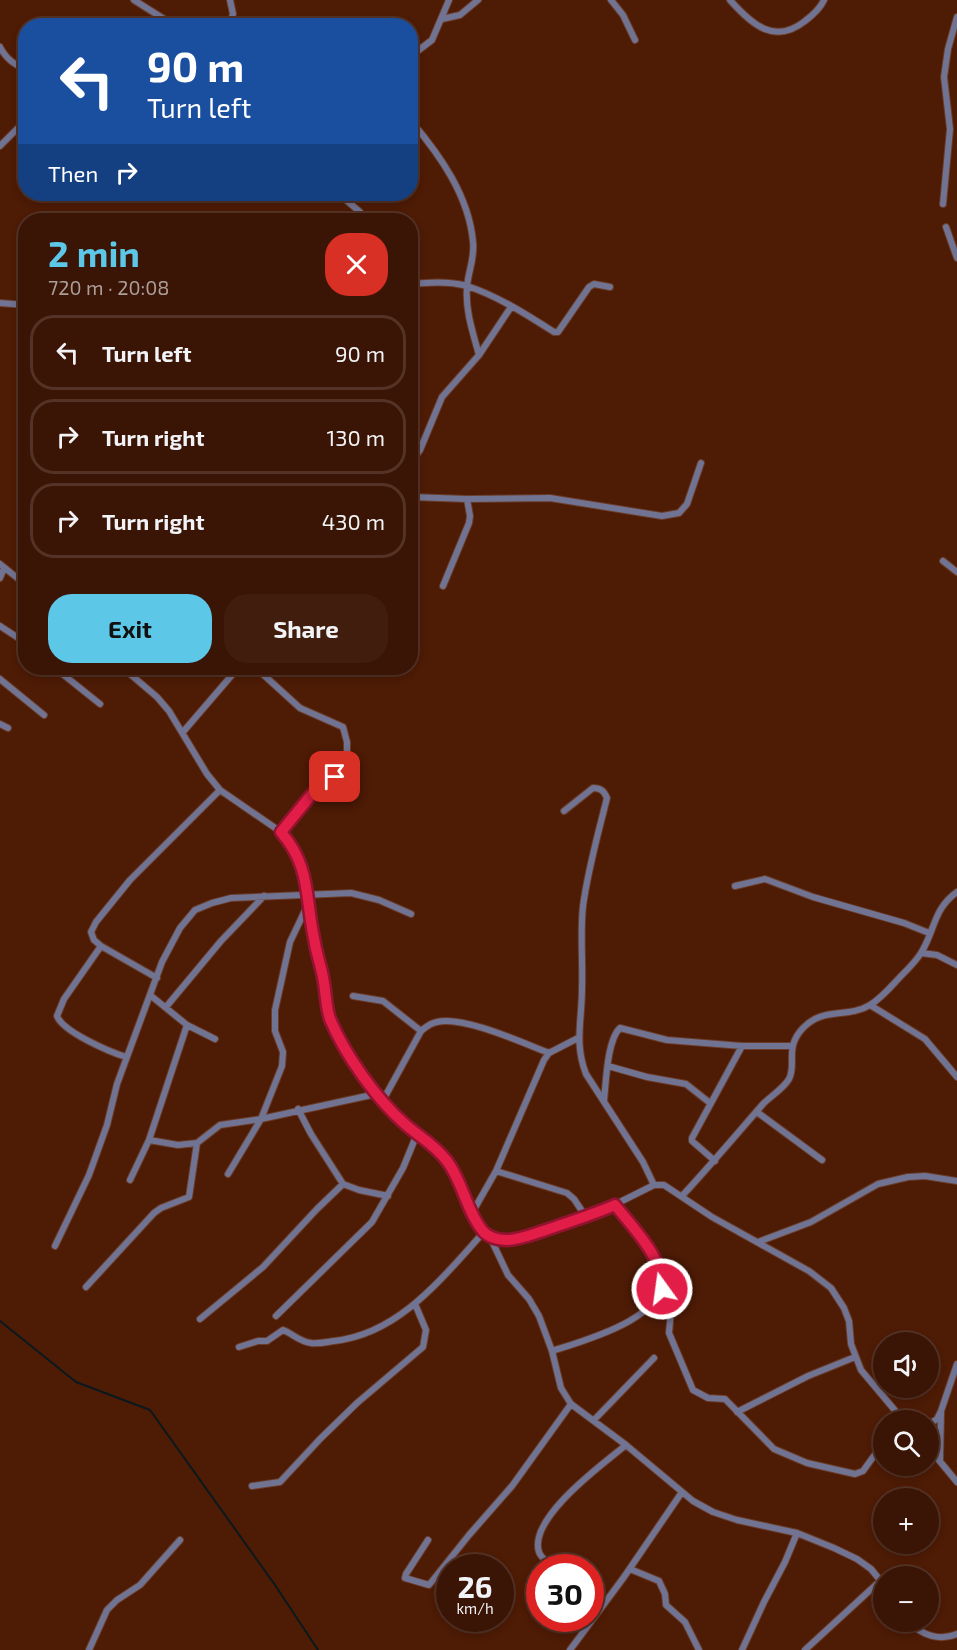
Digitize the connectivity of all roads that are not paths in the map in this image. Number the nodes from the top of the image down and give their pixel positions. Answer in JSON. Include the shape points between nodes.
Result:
{"nodes":[{"id":1,"x":134,"y":0,"type":"edge"},
{"id":2,"x":230,"y":0,"type":"edge"},
{"id":3,"x":449,"y":0,"type":"edge"},
{"id":4,"x":478,"y":0,"type":"edge"},
{"id":5,"x":610,"y":0,"type":"edge"},
{"id":6,"x":730,"y":0,"type":"edge"},
{"id":7,"x":824,"y":0,"type":"edge"},
{"id":8,"x":957,"y":17,"type":"edge"},
{"id":9,"x":162,"y":18,"type":"edge"},
{"id":10,"x":232,"y":18,"type":"edge"},
{"id":11,"x":442,"y":19,"type":"junction"},
{"id":12,"x":635,"y":40,"type":"dead end"},
{"id":13,"x":0,"y":47,"type":"edge"},
{"id":14,"x":418,"y":51,"type":"edge"},
{"id":15,"x":18,"y":66,"type":"edge"},
{"id":16,"x":18,"y":128,"type":"edge"},
{"id":17,"x":418,"y":129,"type":"edge"},
{"id":18,"x":0,"y":146,"type":"edge"},
{"id":19,"x":347,"y":201,"type":"edge"},
{"id":20,"x":943,"y":204,"type":"dead end"},
{"id":21,"x":360,"y":213,"type":"edge"},
{"id":22,"x":946,"y":227,"type":"dead end"},
{"id":23,"x":957,"y":258,"type":"edge"},
{"id":24,"x":418,"y":284,"type":"edge"},
{"id":25,"x":467,"y":286,"type":"junction"},
{"id":26,"x":610,"y":286,"type":"dead end"},
{"id":27,"x":0,"y":303,"type":"edge"},
{"id":28,"x":18,"y":304,"type":"edge"},
{"id":29,"x":511,"y":307,"type":"junction"},
{"id":30,"x":479,"y":355,"type":"junction"},
{"id":31,"x":418,"y":453,"type":"edge"},
{"id":32,"x":701,"y":463,"type":"dead end"},
{"id":33,"x":418,"y":496,"type":"edge"},
{"id":34,"x":467,"y":499,"type":"junction"},
{"id":35,"x":943,"y":561,"type":"dead end"},
{"id":36,"x":2,"y":566,"type":"edge"},
{"id":37,"x":957,"y":572,"type":"edge"},
{"id":38,"x":0,"y":578,"type":"edge"},
{"id":39,"x":18,"y":579,"type":"edge"},
{"id":40,"x":443,"y":586,"type":"dead end"},
{"id":41,"x":0,"y":626,"type":"edge"},
{"id":42,"x":18,"y":638,"type":"edge"},
{"id":43,"x":64,"y":675,"type":"edge"},
{"id":44,"x":132,"y":675,"type":"edge"},
{"id":45,"x":232,"y":675,"type":"edge"},
{"id":46,"x":264,"y":675,"type":"edge"},
{"id":47,"x":0,"y":679,"type":"edge"},
{"id":48,"x":100,"y":704,"type":"dead end"},
{"id":49,"x":44,"y":715,"type":"dead end"},
{"id":50,"x":0,"y":724,"type":"edge"},
{"id":51,"x":9,"y":728,"type":"dead end"},
{"id":52,"x":183,"y":732,"type":"junction"},
{"id":53,"x":220,"y":790,"type":"junction"},
{"id":54,"x":564,"y":811,"type":"dead end"},
{"id":55,"x":281,"y":832,"type":"junction"},
{"id":56,"x":735,"y":886,"type":"dead end"},
{"id":57,"x":957,"y":892,"type":"edge"},
{"id":58,"x":265,"y":896,"type":"junction"},
{"id":59,"x":309,"y":897,"type":"junction"},
{"id":60,"x":411,"y":914,"type":"dead end"},
{"id":61,"x":929,"y":933,"type":"junction"},
{"id":62,"x":101,"y":946,"type":"junction"},
{"id":63,"x":921,"y":953,"type":"junction"},
{"id":64,"x":957,"y":965,"type":"edge"},
{"id":65,"x":157,"y":978,"type":"junction"},
{"id":66,"x":150,"y":995,"type":"junction"},
{"id":67,"x":353,"y":996,"type":"dead end"},
{"id":68,"x":870,"y":1005,"type":"junction"},
{"id":69,"x":166,"y":1007,"type":"junction"},
{"id":70,"x":187,"y":1025,"type":"junction"},
{"id":71,"x":421,"y":1031,"type":"junction"},
{"id":72,"x":578,"y":1038,"type":"junction"},
{"id":73,"x":215,"y":1039,"type":"dead end"},
{"id":74,"x":742,"y":1046,"type":"junction"},
{"id":75,"x":792,"y":1046,"type":"junction"},
{"id":76,"x":549,"y":1053,"type":"junction"},
{"id":77,"x":126,"y":1058,"type":"junction"},
{"id":78,"x":608,"y":1066,"type":"junction"},
{"id":79,"x":957,"y":1077,"type":"edge"},
{"id":80,"x":376,"y":1094,"type":"junction"},
{"id":81,"x":604,"y":1101,"type":"junction"},
{"id":82,"x":382,"y":1102,"type":"junction"},
{"id":83,"x":710,"y":1103,"type":"junction"},
{"id":84,"x":298,"y":1109,"type":"junction"},
{"id":85,"x":756,"y":1112,"type":"junction"},
{"id":86,"x":261,"y":1119,"type":"junction"},
{"id":87,"x":417,"y":1134,"type":"junction"},
{"id":88,"x":149,"y":1140,"type":"junction"},
{"id":89,"x":197,"y":1143,"type":"junction"},
{"id":90,"x":822,"y":1160,"type":"dead end"},
{"id":91,"x":715,"y":1161,"type":"junction"},
{"id":92,"x":496,"y":1171,"type":"junction"},
{"id":93,"x":228,"y":1174,"type":"dead end"},
{"id":94,"x":130,"y":1180,"type":"dead end"},
{"id":95,"x":957,"y":1181,"type":"edge"},
{"id":96,"x":344,"y":1184,"type":"junction"},
{"id":97,"x":654,"y":1185,"type":"junction"},
{"id":98,"x":388,"y":1196,"type":"junction"},
{"id":99,"x":682,"y":1196,"type":"junction"},
{"id":100,"x":615,"y":1205,"type":"junction"},
{"id":101,"x":472,"y":1213,"type":"junction"},
{"id":102,"x":585,"y":1217,"type":"junction"},
{"id":103,"x":483,"y":1233,"type":"junction"},
{"id":104,"x":490,"y":1237,"type":"junction"},
{"id":105,"x":758,"y":1242,"type":"junction"},
{"id":106,"x":55,"y":1246,"type":"dead end"},
{"id":107,"x":86,"y":1287,"type":"dead end"},
{"id":108,"x":659,"y":1296,"type":"junction"},
{"id":109,"x":415,"y":1304,"type":"junction"},
{"id":110,"x":276,"y":1316,"type":"dead end"},
{"id":111,"x":200,"y":1319,"type":"dead end"},
{"id":112,"x":239,"y":1347,"type":"dead end"},
{"id":113,"x":552,"y":1351,"type":"junction"},
{"id":114,"x":855,"y":1357,"type":"junction"},
{"id":115,"x":654,"y":1358,"type":"dead end"},
{"id":116,"x":957,"y":1364,"type":"edge"},
{"id":117,"x":571,"y":1404,"type":"junction"},
{"id":118,"x":894,"y":1410,"type":"edge"},
{"id":119,"x":941,"y":1411,"type":"junction"},
{"id":120,"x":737,"y":1412,"type":"junction"},
{"id":121,"x":939,"y":1415,"type":"edge"},
{"id":122,"x":594,"y":1420,"type":"junction"},
{"id":123,"x":626,"y":1445,"type":"junction"},
{"id":124,"x":873,"y":1457,"type":"edge"},
{"id":125,"x":940,"y":1460,"type":"joint"},
{"id":126,"x":957,"y":1482,"type":"edge"},
{"id":127,"x":252,"y":1486,"type":"dead end"},
{"id":128,"x":682,"y":1492,"type":"junction"},
{"id":129,"x":797,"y":1533,"type":"junction"},
{"id":130,"x":180,"y":1540,"type":"dead end"},
{"id":131,"x":428,"y":1540,"type":"dead end"},
{"id":132,"x":539,"y":1554,"type":"edge"},
{"id":133,"x":630,"y":1569,"type":"junction"},
{"id":134,"x":873,"y":1572,"type":"edge"},
{"id":135,"x":873,"y":1591,"type":"edge"},
{"id":136,"x":604,"y":1602,"type":"edge"},
{"id":137,"x":583,"y":1632,"type":"edge"},
{"id":138,"x":923,"y":1632,"type":"edge"},
{"id":139,"x":957,"y":1634,"type":"edge"},
{"id":140,"x":89,"y":1650,"type":"edge"},
{"id":141,"x":570,"y":1650,"type":"edge"},
{"id":142,"x":699,"y":1650,"type":"edge"},
{"id":143,"x":742,"y":1650,"type":"edge"},
{"id":144,"x":805,"y":1650,"type":"edge"}],
"edges":[{"from":1,"to":9,"type":"street"},
{"from":2,"to":10,"type":"street"},
{"from":3,"to":11,"type":"street"},
{"from":4,"to":11,"type":"street","via":[[460,15]]},
{"from":5,"to":12,"type":"street","via":[[623,15]]},
{"from":6,"to":7,"type":"street","via":[[749,20],[782,33],[807,19]]},
{"from":8,"to":20,"type":"street","via":[[944,76],[950,129]]},
{"from":11,"to":14,"type":"street","via":[[432,40]]},
{"from":13,"to":15,"type":"street"},
{"from":16,"to":18,"type":"street"},
{"from":17,"to":25,"type":"street","via":[[453,179],[464,203],[474,243]]},
{"from":19,"to":21,"type":"street"},
{"from":22,"to":23,"type":"street"},
{"from":24,"to":25,"type":"street"},
{"from":25,"to":29,"type":"street"},
{"from":25,"to":30,"type":"street","via":[[468,313]]},
{"from":26,"to":29,"type":"street","via":[[589,287],[558,333]]},
{"from":27,"to":28,"type":"street"},
{"from":29,"to":30,"type":"street"},
{"from":30,"to":31,"type":"street","via":[[441,397]]},
{"from":32,"to":34,"type":"street","via":[[687,504],[679,513],[662,516],[559,499]]},
{"from":33,"to":34,"type":"street"},
{"from":34,"to":40,"type":"street","via":[[469,523]]},
{"from":35,"to":37,"type":"street"},
{"from":36,"to":38,"type":"street"},
{"from":36,"to":39,"type":"street"},
{"from":41,"to":42,"type":"street"},
{"from":43,"to":48,"type":"street"},
{"from":44,"to":52,"type":"street","via":[[157,696]]},
{"from":45,"to":52,"type":"street"},
{"from":46,"to":55,"type":"street","via":[[300,708],[343,727],[347,742],[347,764],[303,802]]},
{"from":47,"to":49,"type":"street"},
{"from":50,"to":51,"type":"street"},
{"from":52,"to":53,"type":"street"},
{"from":53,"to":55,"type":"street"},
{"from":53,"to":62,"type":"street","via":[[130,880],[96,922],[91,935]]},
{"from":54,"to":72,"type":"street","via":[[593,788],[604,792],[606,798],[583,907]]},
{"from":55,"to":59,"type":"street","via":[[297,854]]},
{"from":56,"to":61,"type":"street","via":[[765,879]]},
{"from":57,"to":61,"type":"street","via":[[937,912]]},
{"from":58,"to":59,"type":"street"},
{"from":58,"to":65,"type":"street","via":[[231,898],[195,910],[180,928]]},
{"from":58,"to":69,"type":"street"},
{"from":59,"to":60,"type":"street","via":[[363,895]]},
{"from":59,"to":80,"type":"street","via":[[327,1009]]},
{"from":59,"to":86,"type":"street","via":[[287,951],[274,1010],[282,1066]]},
{"from":61,"to":63,"type":"street"},
{"from":62,"to":65,"type":"street"},
{"from":62,"to":77,"type":"street","via":[[64,999],[57,1016],[68,1028]]},
{"from":63,"to":64,"type":"street","via":[[937,955]]},
{"from":63,"to":68,"type":"street"},
{"from":65,"to":66,"type":"street"},
{"from":66,"to":69,"type":"street"},
{"from":66,"to":77,"type":"street"},
{"from":67,"to":71,"type":"street","via":[[383,1001]]},
{"from":68,"to":75,"type":"street","via":[[812,1019]]},
{"from":68,"to":79,"type":"street","via":[[925,1039]]},
{"from":69,"to":70,"type":"street"},
{"from":70,"to":73,"type":"street"},
{"from":70,"to":88,"type":"street"},
{"from":71,"to":76,"type":"street","via":[[447,1020],[466,1023]]},
{"from":71,"to":82,"type":"street"},
{"from":72,"to":76,"type":"street"},
{"from":72,"to":81,"type":"street","via":[[586,1074]]},
{"from":74,"to":75,"type":"street"},
{"from":74,"to":78,"type":"street","via":[[667,1040],[623,1028],[615,1034]]},
{"from":74,"to":83,"type":"street"},
{"from":75,"to":85,"type":"street","via":[[788,1080]]},
{"from":76,"to":92,"type":"street"},
{"from":77,"to":106,"type":"street","via":[[89,1175]]},
{"from":78,"to":81,"type":"street"},
{"from":78,"to":83,"type":"street","via":[[686,1084]]},
{"from":80,"to":82,"type":"street"},
{"from":80,"to":84,"type":"street"},
{"from":81,"to":97,"type":"street"},
{"from":82,"to":87,"type":"street"},
{"from":83,"to":91,"type":"street","via":[[692,1141]]},
{"from":84,"to":86,"type":"street"},
{"from":84,"to":96,"type":"street"},
{"from":85,"to":90,"type":"street"},
{"from":85,"to":91,"type":"street"},
{"from":86,"to":89,"type":"street","via":[[220,1125]]},
{"from":86,"to":93,"type":"street"},
{"from":87,"to":98,"type":"street"},
{"from":87,"to":101,"type":"street","via":[[447,1161]]},
{"from":88,"to":89,"type":"street","via":[[178,1145]]},
{"from":88,"to":94,"type":"street"},
{"from":89,"to":107,"type":"street","via":[[189,1197],[154,1213]]},
{"from":91,"to":99,"type":"street"},
{"from":92,"to":101,"type":"street"},
{"from":92,"to":102,"type":"street","via":[[567,1193]]},
{"from":95,"to":105,"type":"street","via":[[926,1176],[878,1184],[811,1222]]},
{"from":96,"to":98,"type":"street"},
{"from":96,"to":111,"type":"street","via":[[263,1267]]},
{"from":97,"to":99,"type":"street","via":[[664,1185]]},
{"from":97,"to":100,"type":"street"},
{"from":98,"to":110,"type":"street","via":[[372,1222]]},
{"from":99,"to":105,"type":"street"},
{"from":100,"to":102,"type":"street"},
{"from":100,"to":108,"type":"street","via":[[660,1270]]},
{"from":101,"to":103,"type":"street"},
{"from":102,"to":104,"type":"street","via":[[520,1238]]},
{"from":103,"to":104,"type":"street"},
{"from":103,"to":109,"type":"street"},
{"from":104,"to":113,"type":"street","via":[[508,1275],[534,1307]]},
{"from":105,"to":114,"type":"street","via":[[831,1288],[849,1321]]},
{"from":108,"to":113,"type":"street","via":[[624,1323]]},
{"from":108,"to":120,"type":"street","via":[[671,1310],[669,1333],[693,1390],[708,1398],[724,1399]]},
{"from":109,"to":112,"type":"street","via":[[362,1336],[314,1344],[283,1330],[267,1341]]},
{"from":109,"to":127,"type":"street","via":[[426,1330],[423,1347],[350,1411],[280,1482]]},
{"from":113,"to":117,"type":"street","via":[[561,1388]]},
{"from":114,"to":118,"type":"street"},
{"from":114,"to":120,"type":"street"},
{"from":115,"to":122,"type":"street"},
{"from":116,"to":119,"type":"street"},
{"from":117,"to":122,"type":"street"},
{"from":117,"to":131,"type":"street","via":[[512,1486],[429,1585],[405,1578]]},
{"from":119,"to":121,"type":"street"},
{"from":119,"to":125,"type":"street"},
{"from":120,"to":124,"type":"street","via":[[764,1441],[807,1463],[855,1474],[863,1471]]},
{"from":122,"to":123,"type":"street"},
{"from":123,"to":128,"type":"street"},
{"from":123,"to":132,"type":"street","via":[[570,1491],[545,1525]]},
{"from":125,"to":126,"type":"street"},
{"from":128,"to":129,"type":"street","via":[[713,1512]]},
{"from":128,"to":133,"type":"street"},
{"from":129,"to":134,"type":"street","via":[[857,1559]]},
{"from":129,"to":143,"type":"street"},
{"from":130,"to":140,"type":"street","via":[[140,1585],[108,1610]]},
{"from":133,"to":136,"type":"street"},
{"from":133,"to":142,"type":"street","via":[[660,1581],[666,1605],[685,1622]]},
{"from":135,"to":144,"type":"street"},
{"from":137,"to":141,"type":"street"},
{"from":138,"to":139,"type":"street","via":[[929,1636]]}]}
